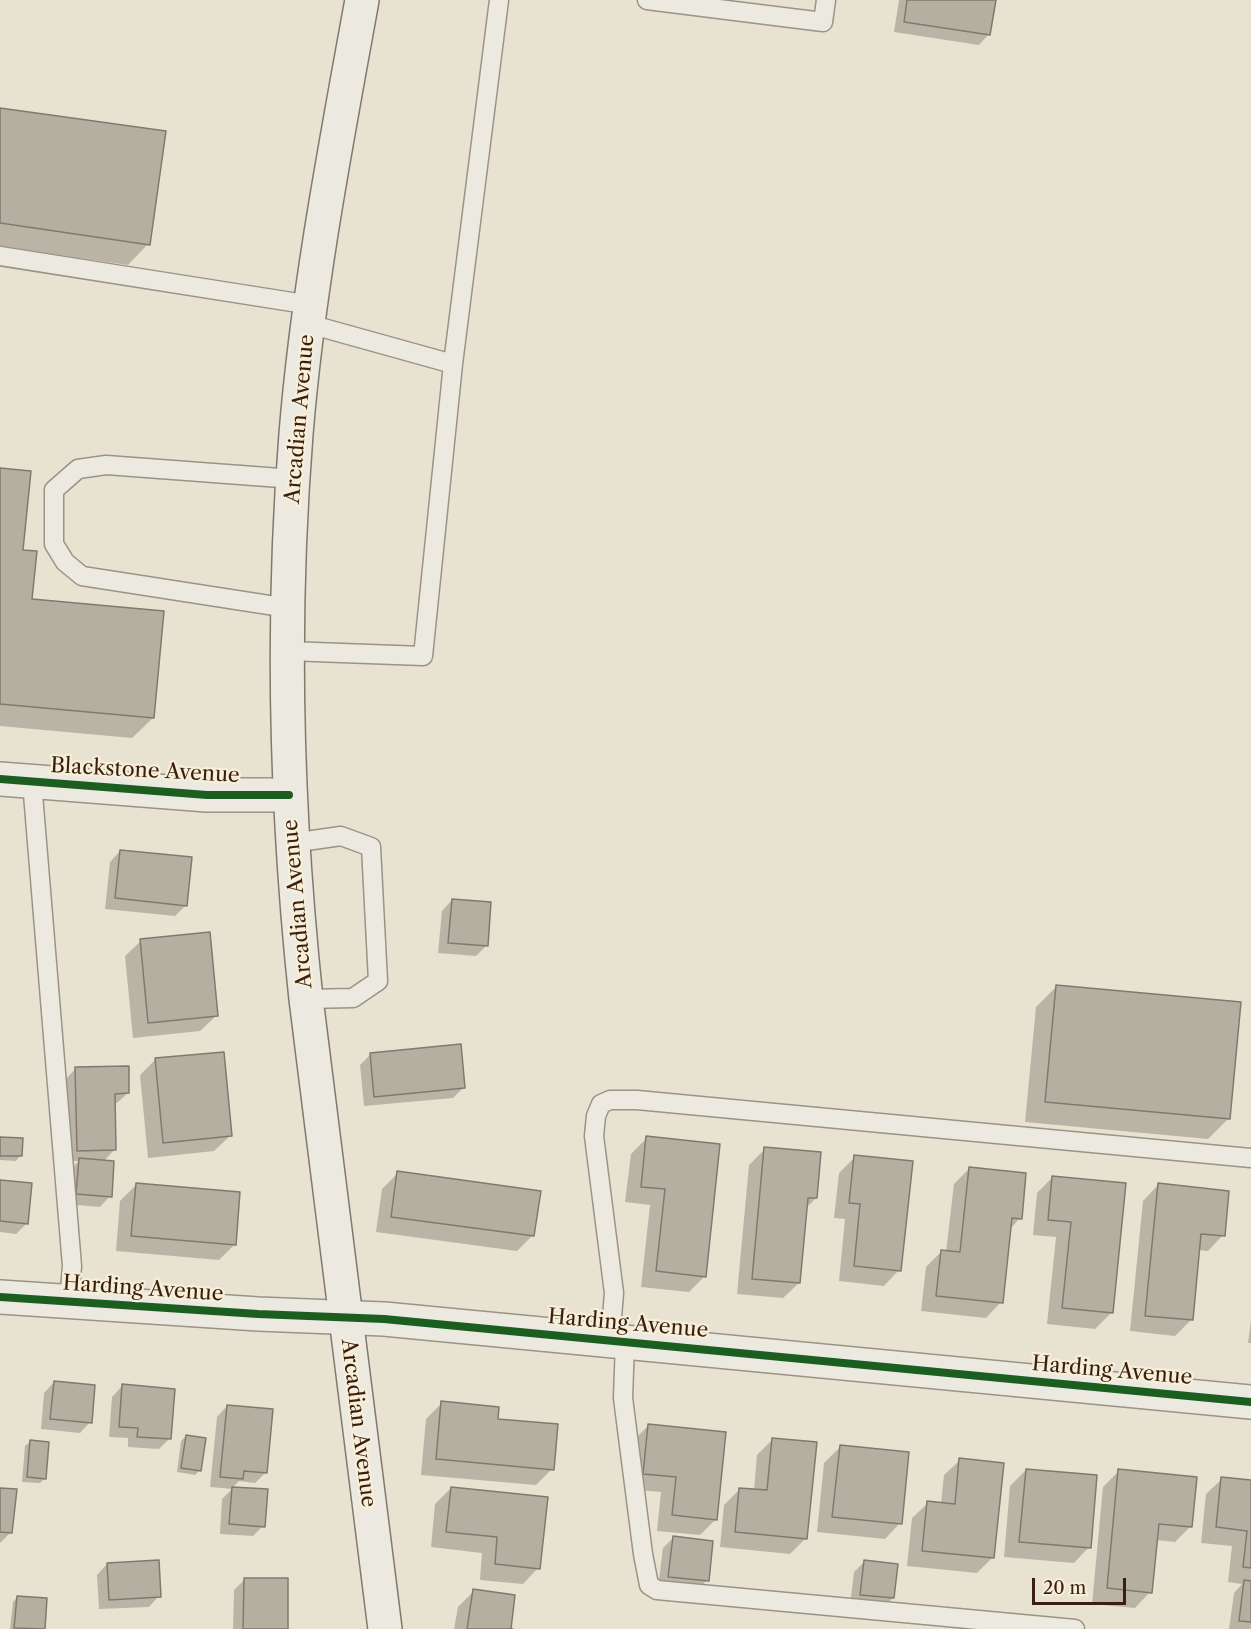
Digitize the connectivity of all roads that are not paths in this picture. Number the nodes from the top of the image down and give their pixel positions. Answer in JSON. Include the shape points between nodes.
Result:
{"nodes":[{"id":1,"x":362,"y":0,"type":"edge"},
{"id":2,"x":499,"y":0,"type":"edge"},
{"id":3,"x":646,"y":0,"type":"edge"},
{"id":4,"x":826,"y":0,"type":"edge"},
{"id":5,"x":0,"y":256,"type":"edge"},
{"id":6,"x":310,"y":314,"type":"junction"},
{"id":7,"x":453,"y":364,"type":"junction"},
{"id":8,"x":294,"y":479,"type":"junction"},
{"id":9,"x":288,"y":608,"type":"junction"},
{"id":10,"x":288,"y":651,"type":"junction"},
{"id":11,"x":0,"y":779,"type":"edge"},
{"id":12,"x":32,"y":782,"type":"junction"},
{"id":13,"x":289,"y":795,"type":"junction"},
{"id":14,"x":292,"y":843,"type":"junction"},
{"id":15,"x":306,"y":999,"type":"junction"},
{"id":16,"x":1251,"y":1158,"type":"edge"},
{"id":17,"x":0,"y":1297,"type":"edge"},
{"id":18,"x":69,"y":1302,"type":"junction"},
{"id":19,"x":345,"y":1318,"type":"junction"},
{"id":20,"x":617,"y":1341,"type":"junction"},
{"id":21,"x":1251,"y":1402,"type":"edge"},
{"id":22,"x":384,"y":1629,"type":"edge"},
{"id":23,"x":1075,"y":1629,"type":"edge"}],
"edges":[{"from":1,"to":6,"type":"main road","name":"Arcadian Avenue"},
{"from":2,"to":7,"type":"lane"},
{"from":3,"to":4,"type":"lane","via":[[823,22]]},
{"from":5,"to":6,"type":"lane"},
{"from":6,"to":7,"type":"lane"},
{"from":6,"to":8,"type":"main road","name":"Arcadian Avenue"},
{"from":7,"to":10,"type":"lane","via":[[423,656]]},
{"from":8,"to":9,"type":"main road","name":"Arcadian Avenue"},
{"from":8,"to":9,"type":"lane","via":[[106,465],[78,469],[54,490],[54,544],[65,562],[82,576]]},
{"from":9,"to":10,"type":"main road","name":"Arcadian Avenue"},
{"from":10,"to":13,"type":"main road","name":"Arcadian Avenue"},
{"from":11,"to":12,"type":"main road","name":"Blackstone Avenue"},
{"from":12,"to":13,"type":"main road","name":"Blackstone Avenue","via":[[207,795]]},
{"from":12,"to":18,"type":"lane","via":[[72,1266]]},
{"from":13,"to":14,"type":"main road","name":"Arcadian Avenue"},
{"from":14,"to":15,"type":"main road","name":"Arcadian Avenue"},
{"from":14,"to":15,"type":"lane","via":[[340,836],[371,847],[378,981],[353,998]]},
{"from":15,"to":19,"type":"main road","name":"Arcadian Avenue"},
{"from":16,"to":20,"type":"lane","via":[[610,1100],[601,1104],[594,1137]]},
{"from":17,"to":18,"type":"main road","name":"Harding Avenue"},
{"from":18,"to":19,"type":"main road","name":"Harding Avenue"},
{"from":19,"to":20,"type":"main road","name":"Harding Avenue"},
{"from":19,"to":22,"type":"main road","name":"Arcadian Avenue"},
{"from":20,"to":21,"type":"main road","name":"Harding Avenue"},
{"from":20,"to":23,"type":"lane","via":[[649,1586],[657,1590]]}]}
